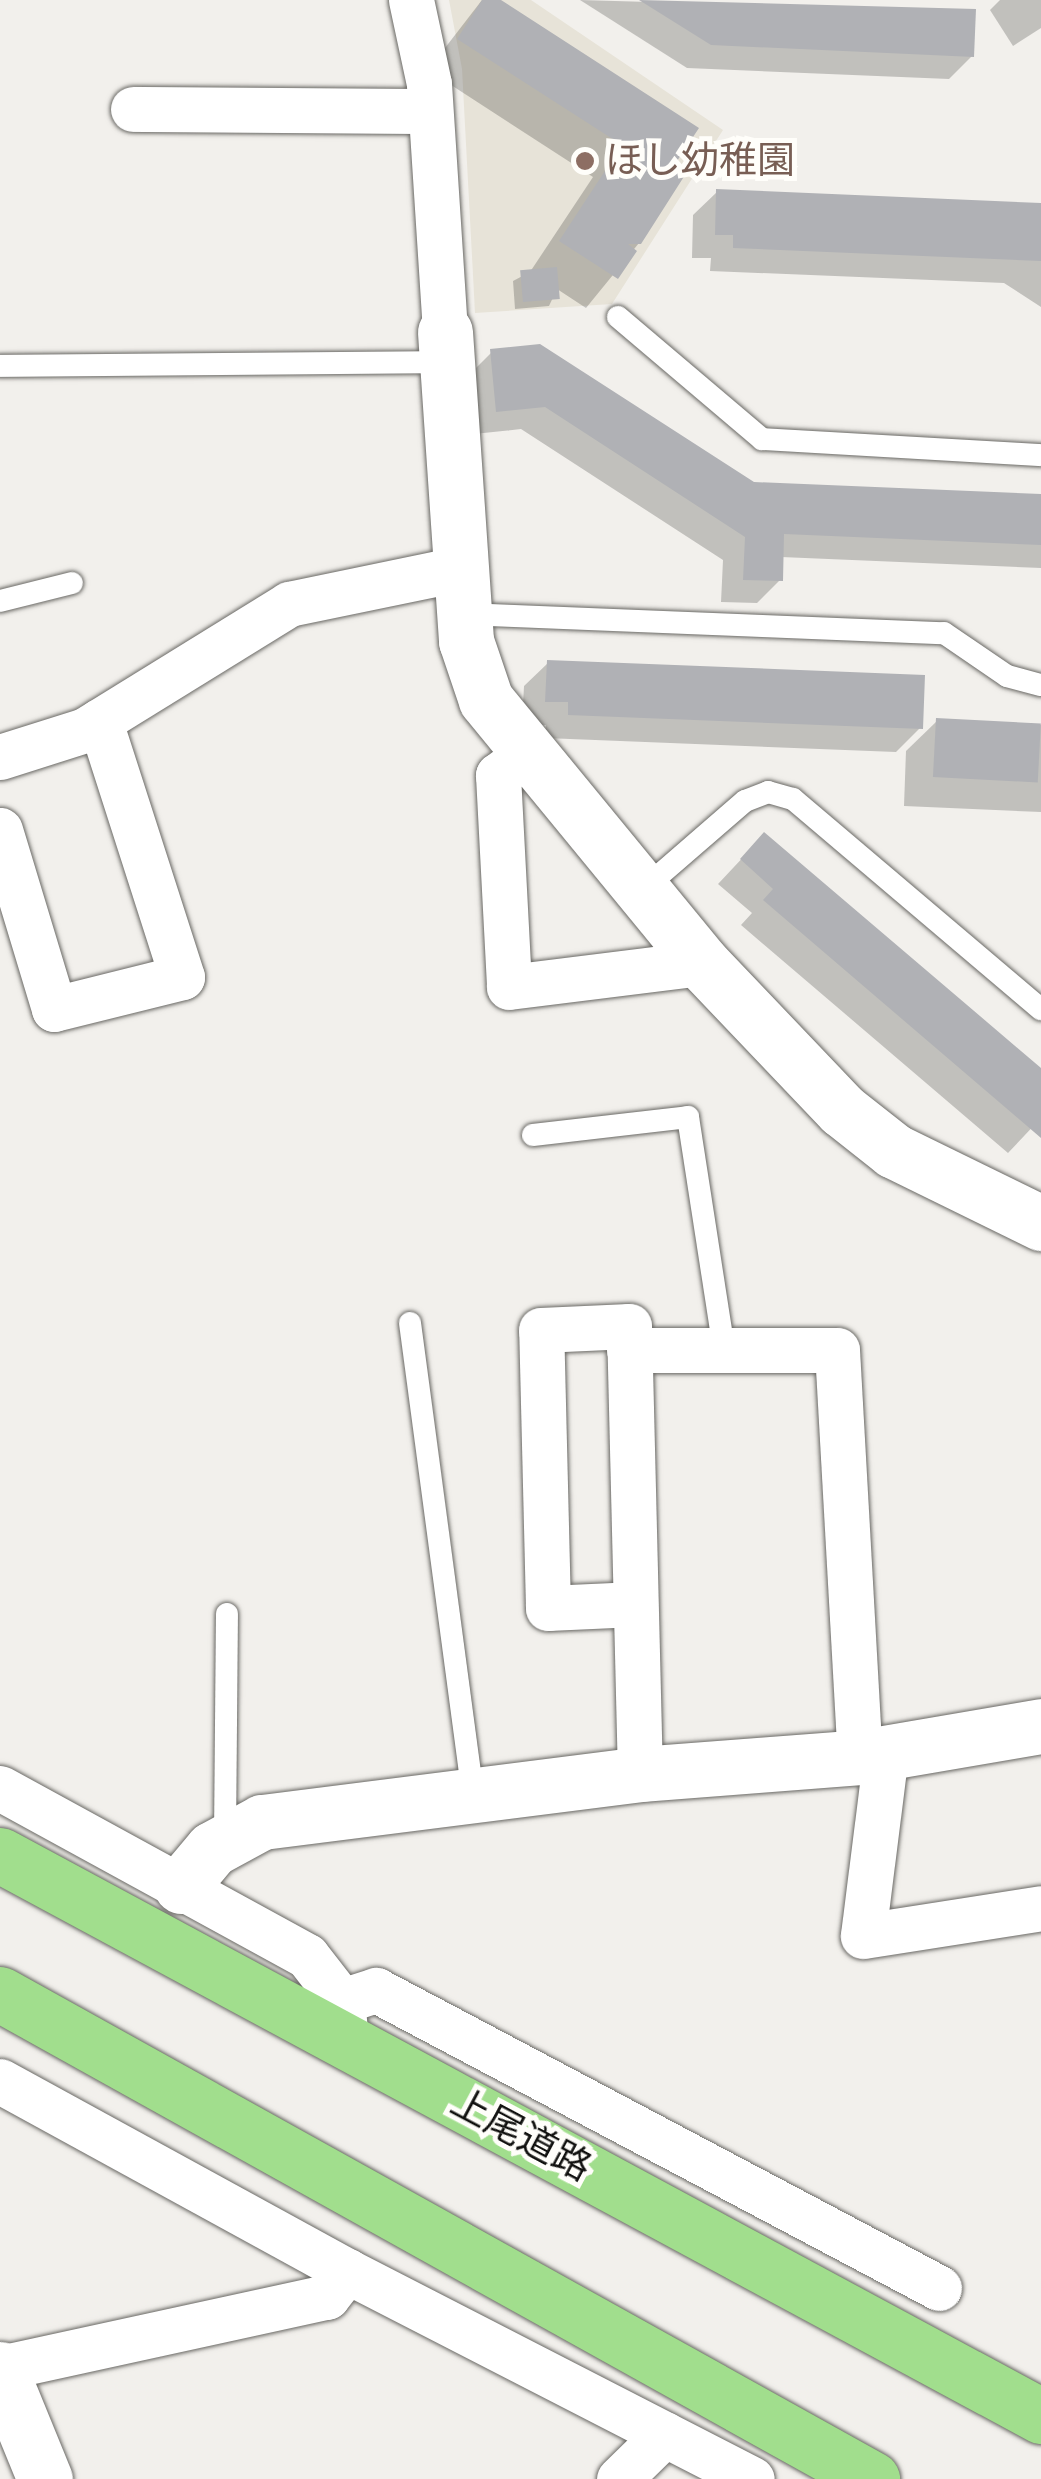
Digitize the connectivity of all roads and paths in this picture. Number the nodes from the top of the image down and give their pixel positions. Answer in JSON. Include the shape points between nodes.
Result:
{"nodes":[{"id":1,"x":410,"y":0,"type":"edge"},
{"id":2,"x":133,"y":108,"type":"dead end"},
{"id":3,"x":430,"y":111,"type":"junction"},
{"id":4,"x":618,"y":317,"type":"dead end"},
{"id":5,"x":445,"y":347,"type":"junction"},
{"id":6,"x":0,"y":366,"type":"edge"},
{"id":7,"x":1041,"y":455,"type":"edge"},
{"id":8,"x":72,"y":583,"type":"dead end"},
{"id":9,"x":461,"y":592,"type":"junction"},
{"id":10,"x":0,"y":601,"type":"edge"},
{"id":11,"x":1041,"y":686,"type":"edge"},
{"id":12,"x":100,"y":720,"type":"junction"},
{"id":13,"x":528,"y":752,"type":"junction"},
{"id":14,"x":0,"y":757,"type":"edge"},
{"id":15,"x":0,"y":830,"type":"edge"},
{"id":16,"x":642,"y":892,"type":"junction"},
{"id":17,"x":702,"y":963,"type":"junction"},
{"id":18,"x":1041,"y":1009,"type":"edge"},
{"id":19,"x":533,"y":1135,"type":"dead end"},
{"id":20,"x":1041,"y":1223,"type":"edge"},
{"id":21,"x":410,"y":1323,"type":"dead end"},
{"id":22,"x":629,"y":1350,"type":"junction"},
{"id":23,"x":724,"y":1350,"type":"junction"},
{"id":24,"x":635,"y":1604,"type":"junction"},
{"id":25,"x":228,"y":1614,"type":"dead end"},
{"id":26,"x":1041,"y":1726,"type":"edge"},
{"id":27,"x":872,"y":1755,"type":"junction"},
{"id":28,"x":640,"y":1774,"type":"junction"},
{"id":29,"x":0,"y":1788,"type":"edge"},
{"id":30,"x":473,"y":1795,"type":"junction"},
{"id":31,"x":225,"y":1841,"type":"junction"},
{"id":32,"x":0,"y":1855,"type":"edge"},
{"id":33,"x":181,"y":1886,"type":"junction"},
{"id":34,"x":1041,"y":1908,"type":"edge"},
{"id":35,"x":0,"y":1994,"type":"edge"},
{"id":36,"x":344,"y":2021,"type":"junction"},
{"id":37,"x":0,"y":2081,"type":"edge"},
{"id":38,"x":347,"y":2271,"type":"junction"},
{"id":39,"x":939,"y":2288,"type":"dead end"},
{"id":40,"x":0,"y":2369,"type":"edge"},
{"id":41,"x":1041,"y":2416,"type":"edge"},
{"id":42,"x":665,"y":2434,"type":"junction"},
{"id":43,"x":856,"y":2477,"type":"edge"},
{"id":44,"x":45,"y":2479,"type":"edge"},
{"id":45,"x":620,"y":2479,"type":"edge"},
{"id":46,"x":752,"y":2479,"type":"edge"}],
"edges":[{"from":1,"to":3,"type":"street"},
{"from":2,"to":3,"type":"street"},
{"from":3,"to":5,"type":"street"},
{"from":4,"to":7,"type":"lane","via":[[762,439]]},
{"from":5,"to":6,"type":"lane"},
{"from":5,"to":9,"type":"street"},
{"from":8,"to":10,"type":"lane"},
{"from":9,"to":11,"type":"lane","via":[[944,633],[1007,676]]},
{"from":9,"to":12,"type":"street","via":[[289,604]]},
{"from":9,"to":13,"type":"street","via":[[486,700]]},
{"from":12,"to":14,"type":"street"},
{"from":12,"to":15,"type":"street","via":[[182,978],[54,1009]]},
{"from":13,"to":16,"type":"street"},
{"from":13,"to":17,"type":"street","via":[[498,774],[509,987]]},
{"from":16,"to":17,"type":"street"},
{"from":16,"to":18,"type":"lane","via":[[745,802],[768,792],[793,799]]},
{"from":17,"to":20,"type":"street","via":[[842,1110],[894,1151]]},
{"from":19,"to":23,"type":"lane","via":[[688,1117]]},
{"from":21,"to":30,"type":"lane"},
{"from":22,"to":23,"type":"street"},
{"from":22,"to":24,"type":"street"},
{"from":22,"to":24,"type":"street","via":[[629,1326],[541,1330],[548,1608]]},
{"from":23,"to":27,"type":"street","via":[[837,1350]]},
{"from":24,"to":28,"type":"street"},
{"from":25,"to":31,"type":"lane"},
{"from":26,"to":27,"type":"street"},
{"from":27,"to":28,"type":"street"},
{"from":27,"to":34,"type":"street","via":[[862,1936]]},
{"from":28,"to":30,"type":"street"},
{"from":29,"to":33,"type":"street"},
{"from":30,"to":31,"type":"street","via":[[262,1822]]},
{"from":31,"to":33,"type":"street"},
{"from":32,"to":36,"type":"highway","name":"上尾道路"},
{"from":33,"to":36,"type":"street","via":[[307,1956]]},
{"from":35,"to":43,"type":"highway"},
{"from":36,"to":39,"type":"street","via":[[376,1990]]},
{"from":36,"to":41,"type":"highway","name":"上尾道路"},
{"from":37,"to":38,"type":"street"},
{"from":38,"to":40,"type":"street","via":[[327,2297]]},
{"from":38,"to":42,"type":"street"},
{"from":40,"to":44,"type":"street"},
{"from":42,"to":45,"type":"street"},
{"from":42,"to":46,"type":"street"}]}
